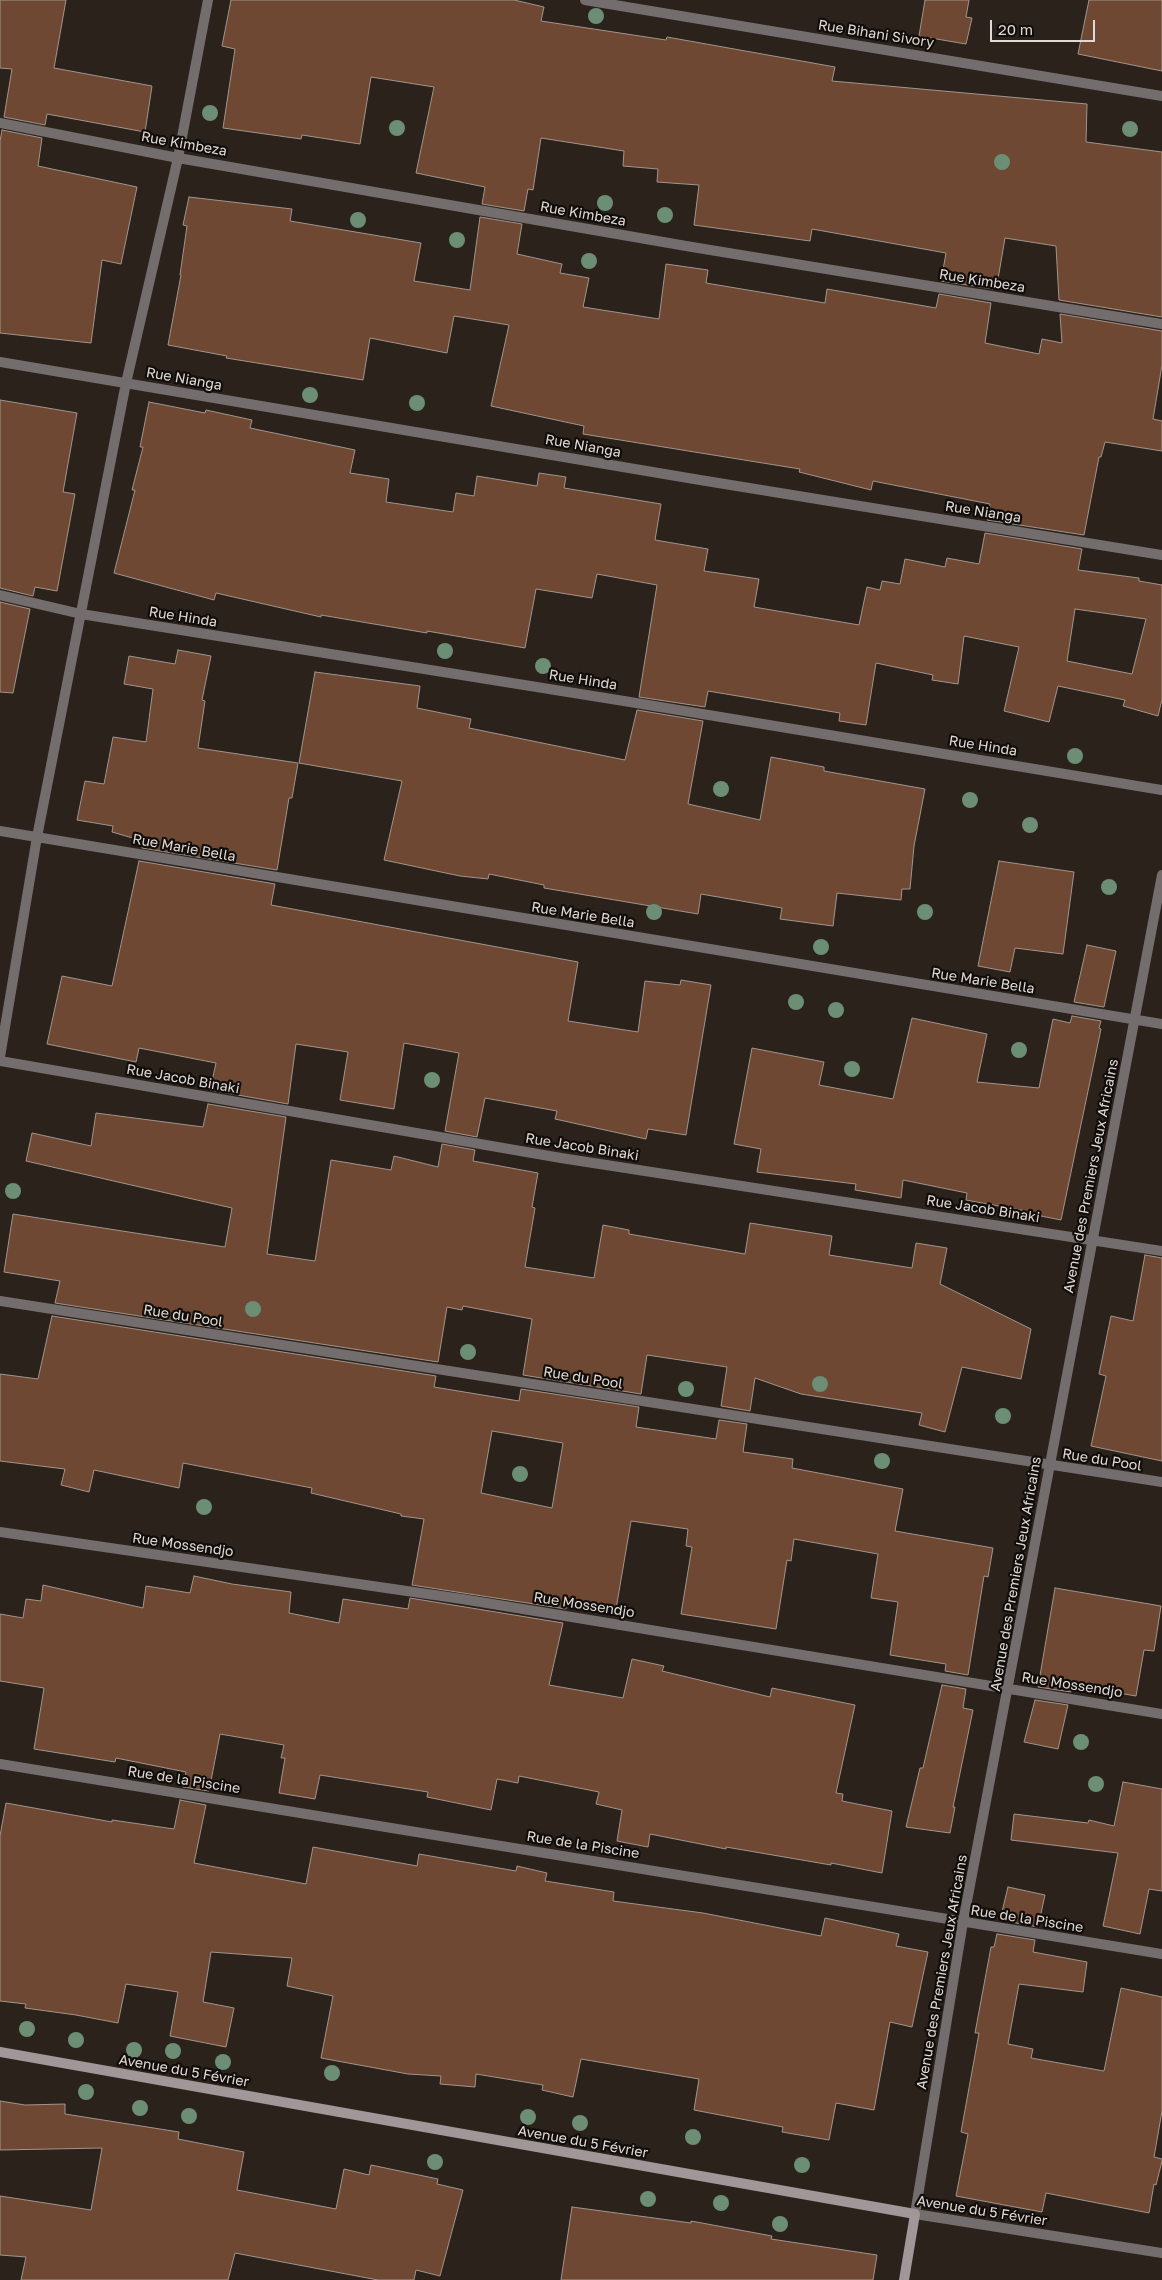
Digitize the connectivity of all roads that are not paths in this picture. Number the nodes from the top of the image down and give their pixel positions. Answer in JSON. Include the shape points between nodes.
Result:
{"nodes":[{"id":1,"x":208,"y":0,"type":"edge"},
{"id":2,"x":586,"y":0,"type":"edge"},
{"id":3,"x":1162,"y":96,"type":"edge"},
{"id":4,"x":0,"y":123,"type":"edge"},
{"id":5,"x":178,"y":158,"type":"junction"},
{"id":6,"x":1162,"y":324,"type":"edge"},
{"id":7,"x":0,"y":362,"type":"edge"},
{"id":8,"x":126,"y":383,"type":"junction"},
{"id":9,"x":1162,"y":555,"type":"edge"},
{"id":10,"x":0,"y":595,"type":"edge"},
{"id":11,"x":81,"y":614,"type":"junction"},
{"id":12,"x":1162,"y":790,"type":"edge"},
{"id":13,"x":0,"y":831,"type":"edge"},
{"id":14,"x":36,"y":837,"type":"junction"},
{"id":15,"x":1162,"y":875,"type":"edge"},
{"id":16,"x":1135,"y":1020,"type":"junction"},
{"id":17,"x":1162,"y":1024,"type":"edge"},
{"id":18,"x":0,"y":1059,"type":"edge"},
{"id":19,"x":1093,"y":1239,"type":"junction"},
{"id":20,"x":1162,"y":1251,"type":"edge"},
{"id":21,"x":0,"y":1301,"type":"edge"},
{"id":22,"x":1049,"y":1466,"type":"junction"},
{"id":23,"x":1162,"y":1482,"type":"edge"},
{"id":24,"x":0,"y":1532,"type":"edge"},
{"id":25,"x":1009,"y":1689,"type":"junction"},
{"id":26,"x":1162,"y":1714,"type":"edge"},
{"id":27,"x":0,"y":1764,"type":"edge"},
{"id":28,"x":963,"y":1922,"type":"junction"},
{"id":29,"x":1162,"y":1954,"type":"edge"},
{"id":30,"x":0,"y":2052,"type":"edge"},
{"id":31,"x":915,"y":2214,"type":"junction"},
{"id":32,"x":1162,"y":2253,"type":"edge"},
{"id":33,"x":904,"y":2280,"type":"edge"}],
"edges":[{"from":1,"to":5,"type":"street"},
{"from":2,"to":3,"type":"street","name":"Rue Bihani Sivory"},
{"from":4,"to":5,"type":"street","name":"Rue Kimbeza"},
{"from":5,"to":6,"type":"street","name":"Rue Kimbeza","via":[[682,246]]},
{"from":5,"to":8,"type":"street"},
{"from":7,"to":8,"type":"street","name":"Rue Nianga"},
{"from":8,"to":9,"type":"street","name":"Rue Nianga"},
{"from":8,"to":11,"type":"street"},
{"from":10,"to":11,"type":"street","name":"Rue Hinda"},
{"from":11,"to":12,"type":"street","name":"Rue Hinda"},
{"from":11,"to":14,"type":"street"},
{"from":13,"to":14,"type":"street","name":"Rue Marie Bella"},
{"from":14,"to":16,"type":"street","name":"Rue Marie Bella"},
{"from":14,"to":18,"type":"street"},
{"from":15,"to":16,"type":"street","name":"Avenue des Premiers Jeux Africains"},
{"from":16,"to":17,"type":"street","name":"Rue Marie Bella"},
{"from":16,"to":19,"type":"street","name":"Avenue des Premiers Jeux Africains"},
{"from":18,"to":19,"type":"street","name":"Rue Jacob Binaki","via":[[560,1158]]},
{"from":19,"to":20,"type":"street","name":"Rue Jacob Binaki"},
{"from":19,"to":22,"type":"street","name":"Avenue des Premiers Jeux Africains"},
{"from":21,"to":22,"type":"street","name":"Rue du Pool"},
{"from":22,"to":23,"type":"street","name":"Rue du Pool"},
{"from":22,"to":25,"type":"street","name":"Avenue des Premiers Jeux Africains"},
{"from":24,"to":25,"type":"street","name":"Rue Mossendjo","via":[[462,1599]]},
{"from":25,"to":26,"type":"street","name":"Rue Mossendjo"},
{"from":25,"to":28,"type":"street","name":"Avenue des Premiers Jeux Africains"},
{"from":27,"to":28,"type":"street","name":"Rue de la Piscine"},
{"from":28,"to":29,"type":"street","name":"Rue de la Piscine"},
{"from":28,"to":31,"type":"street","name":"Avenue des Premiers Jeux Africains"},
{"from":30,"to":31,"type":"street","name":"Avenue du 5 Février"},
{"from":31,"to":32,"type":"street","name":"Avenue du 5 Février"},
{"from":31,"to":33,"type":"street","name":"Avenue des Premiers Jeux Africains"}]}
